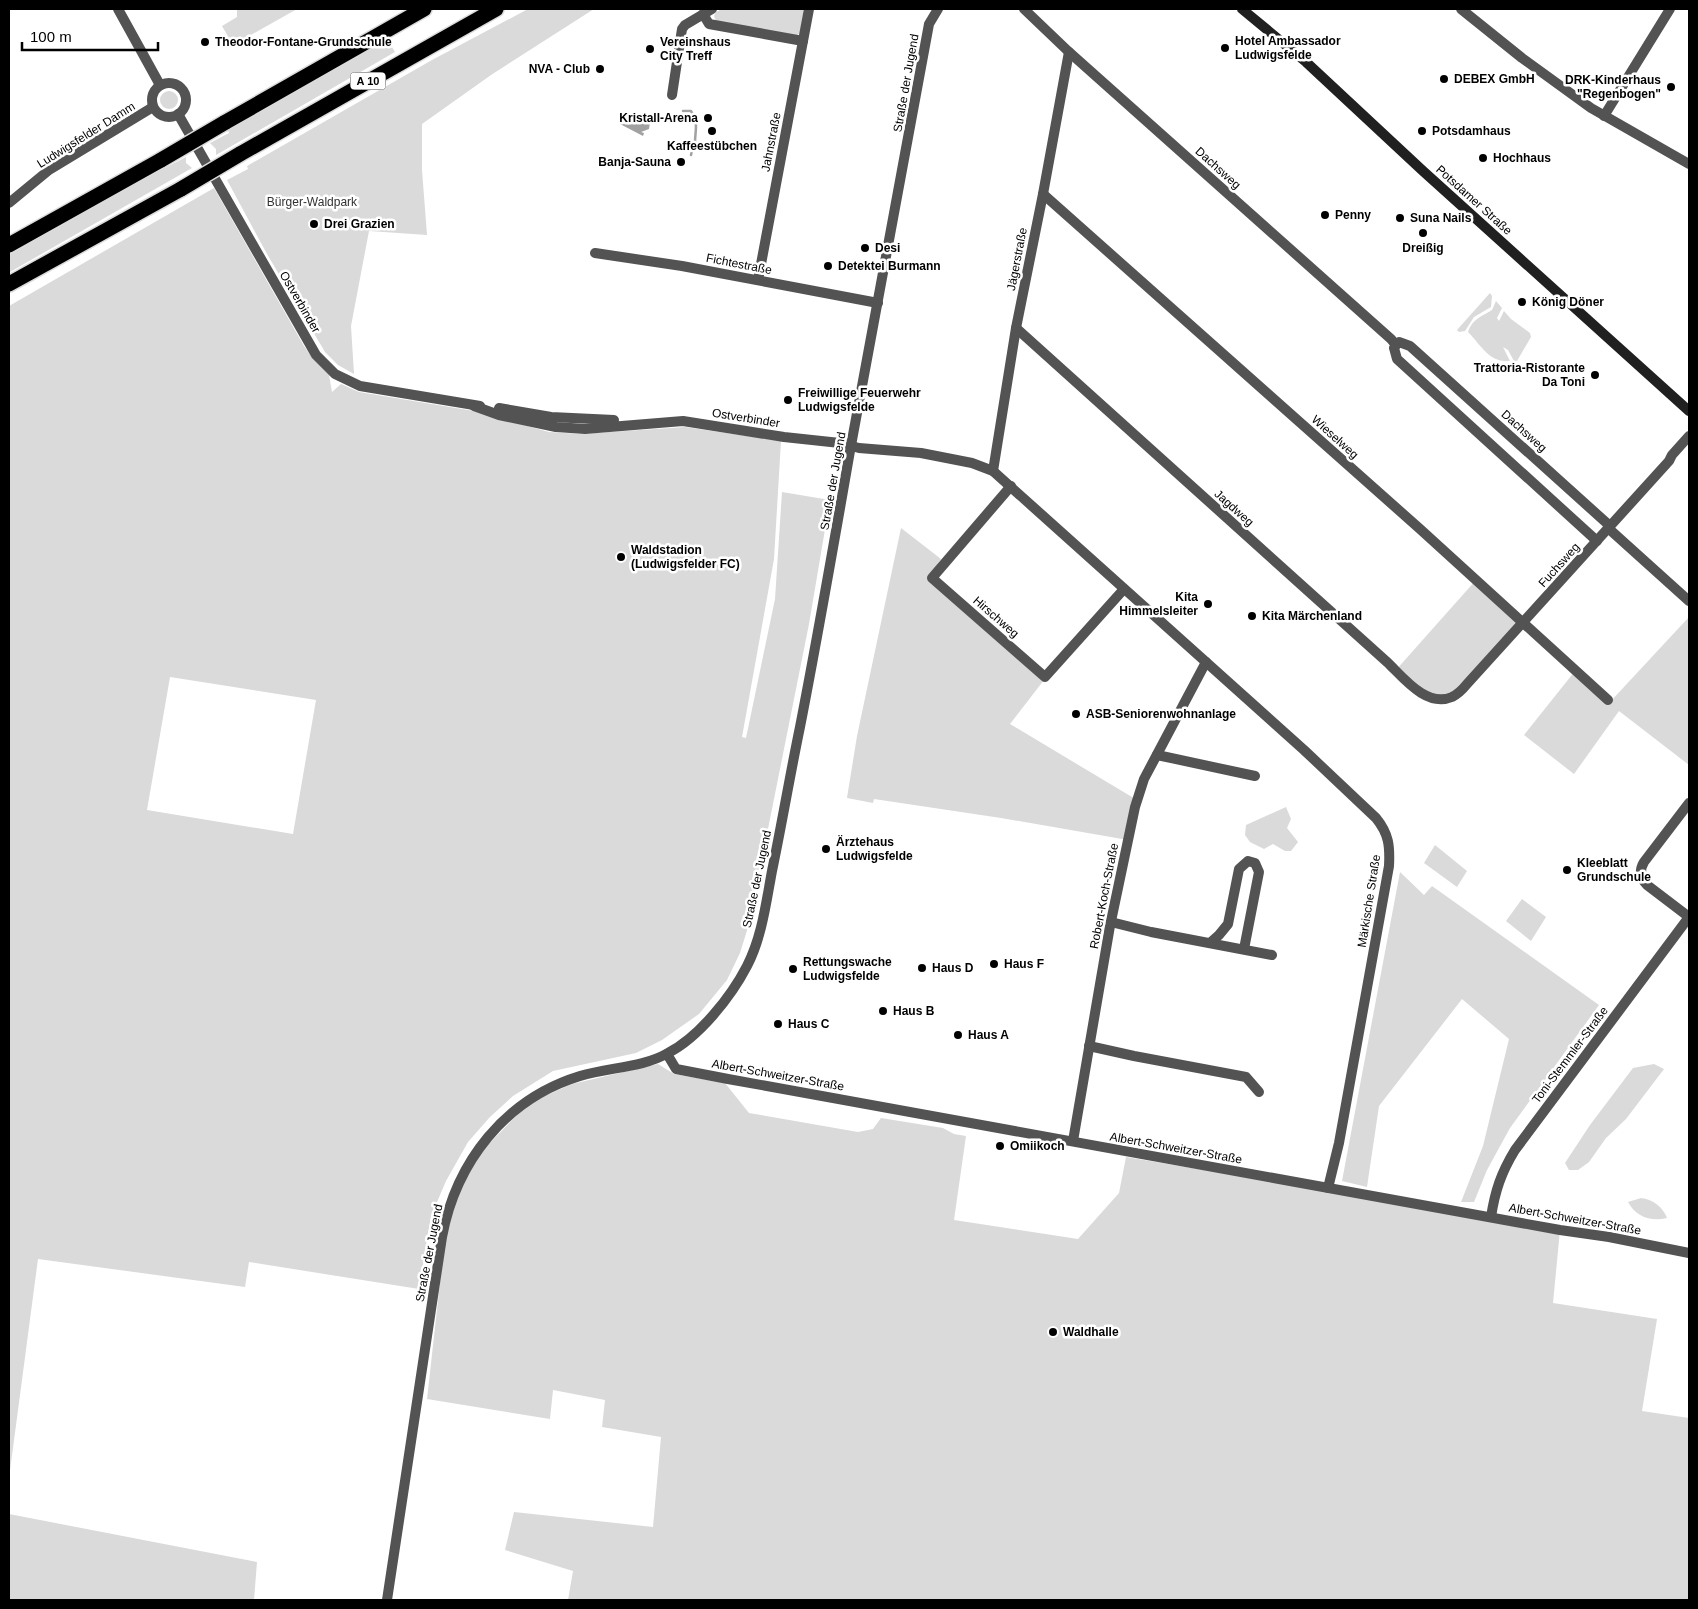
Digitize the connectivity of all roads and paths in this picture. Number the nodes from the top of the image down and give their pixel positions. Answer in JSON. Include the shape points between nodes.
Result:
{"nodes":[{"id":1,"x":118,"y":9,"type":"edge"},
{"id":2,"x":424,"y":9,"type":"edge"},
{"id":3,"x":496,"y":9,"type":"edge"},
{"id":4,"x":712,"y":9,"type":"edge"},
{"id":5,"x":809,"y":9,"type":"edge"},
{"id":6,"x":938,"y":9,"type":"edge"},
{"id":7,"x":1024,"y":9,"type":"edge"},
{"id":8,"x":1244,"y":9,"type":"edge"},
{"id":9,"x":1461,"y":9,"type":"edge"},
{"id":10,"x":1670,"y":9,"type":"edge"},
{"id":11,"x":702,"y":14,"type":"junction"},
{"id":12,"x":802,"y":41,"type":"junction"},
{"id":13,"x":1069,"y":52,"type":"junction"},
{"id":14,"x":160,"y":85,"type":"junction"},
{"id":15,"x":672,"y":95,"type":"dead end"},
{"id":16,"x":153,"y":107,"type":"junction"},
{"id":17,"x":178,"y":114,"type":"junction"},
{"id":18,"x":1604,"y":116,"type":"junction"},
{"id":19,"x":1689,"y":164,"type":"edge"},
{"id":20,"x":1043,"y":194,"type":"junction"},
{"id":21,"x":9,"y":203,"type":"edge"},
{"id":22,"x":9,"y":245,"type":"edge"},
{"id":23,"x":595,"y":253,"type":"dead end"},
{"id":24,"x":758,"y":280,"type":"junction"},
{"id":25,"x":9,"y":284,"type":"edge"},
{"id":26,"x":878,"y":303,"type":"junction"},
{"id":27,"x":1016,"y":328,"type":"junction"},
{"id":28,"x":1396,"y":345,"type":"junction"},
{"id":29,"x":1689,"y":411,"type":"edge"},
{"id":30,"x":1689,"y":436,"type":"edge"},
{"id":31,"x":851,"y":446,"type":"junction"},
{"id":32,"x":993,"y":471,"type":"junction"},
{"id":33,"x":1011,"y":486,"type":"junction"},
{"id":34,"x":1609,"y":527,"type":"junction"},
{"id":35,"x":1596,"y":541,"type":"junction"},
{"id":36,"x":1124,"y":589,"type":"junction"},
{"id":37,"x":1689,"y":601,"type":"edge"},
{"id":38,"x":1523,"y":623,"type":"junction"},
{"id":39,"x":1206,"y":662,"type":"junction"},
{"id":40,"x":1439,"y":700,"type":"joint"},
{"id":41,"x":1608,"y":700,"type":"dead end"},
{"id":42,"x":1157,"y":755,"type":"junction"},
{"id":43,"x":1255,"y":776,"type":"dead end"},
{"id":44,"x":1689,"y":803,"type":"edge"},
{"id":45,"x":1689,"y":917,"type":"edge"},
{"id":46,"x":1111,"y":922,"type":"junction"},
{"id":47,"x":1210,"y":943,"type":"junction"},
{"id":48,"x":1244,"y":949,"type":"junction"},
{"id":49,"x":1272,"y":955,"type":"dead end"},
{"id":50,"x":1088,"y":1046,"type":"junction"},
{"id":51,"x":667,"y":1054,"type":"junction"},
{"id":52,"x":1259,"y":1092,"type":"dead end"},
{"id":53,"x":1073,"y":1142,"type":"junction"},
{"id":54,"x":1328,"y":1188,"type":"junction"},
{"id":55,"x":1491,"y":1217,"type":"junction"},
{"id":56,"x":1689,"y":1253,"type":"edge"},
{"id":57,"x":387,"y":1600,"type":"edge"}],
"edges":[{"from":1,"to":14,"type":"street"},
{"from":2,"to":22,"type":"highway","bridge":true},
{"from":3,"to":25,"type":"highway","number":"A 10","bridge":true},
{"from":4,"to":11,"type":"street"},
{"from":5,"to":12,"type":"street","name":"Jahnstraße"},
{"from":6,"to":26,"type":"street","name":"Straße der Jugend","via":[[929,24]]},
{"from":7,"to":13,"type":"street","name":"Dachsweg"},
{"from":8,"to":29,"type":"main road","name":"Potsdamer Straße"},
{"from":9,"to":18,"type":"street","via":[[1522,58]]},
{"from":10,"to":18,"type":"street"},
{"from":11,"to":12,"type":"street","via":[[709,24]]},
{"from":11,"to":15,"type":"street","via":[[682,29]]},
{"from":12,"to":24,"type":"street","name":"Jahnstraße"},
{"from":13,"to":20,"type":"street","name":"Jägerstraße"},
{"from":13,"to":28,"type":"street","name":"Dachsweg"},
{"from":14,"to":16,"type":"street","via":[[152,96]]},
{"from":14,"to":17,"type":"street","via":[[173,84],[183,92],[185,103]]},
{"from":16,"to":17,"type":"street","via":[[164,116]]},
{"from":16,"to":21,"type":"street","name":"Ludwigsfelder Damm","via":[[49,170]]},
{"from":17,"to":31,"type":"street","name":"Ostverbinder","via":[[316,355],[335,374],[360,386],[550,417],[624,420],[637,424],[683,421]]},
{"from":18,"to":19,"type":"street"},
{"from":20,"to":27,"type":"street","name":"Jägerstraße"},
{"from":20,"to":38,"type":"street","name":"Wieselweg"},
{"from":23,"to":24,"type":"street","name":"Fichtestraße"},
{"from":24,"to":26,"type":"street","name":"Fichtestraße"},
{"from":26,"to":31,"type":"street","name":"Straße der Jugend"},
{"from":27,"to":32,"type":"street","name":"Jägerstraße"},
{"from":27,"to":40,"type":"street","name":"Jagdweg","via":[[1411,685]]},
{"from":28,"to":34,"type":"street","name":"Dachsweg","via":[[1399,342],[1410,346]]},
{"from":28,"to":35,"type":"street","name":"Dachsweg","via":[[1396,359]]},
{"from":30,"to":34,"type":"street","name":"Fuchsweg"},
{"from":31,"to":32,"type":"street","via":[[921,453],[972,463]]},
{"from":31,"to":51,"type":"street","name":"Straße der Jugend","via":[[758,939],[747,965],[719,1009]]},
{"from":32,"to":33,"type":"street"},
{"from":33,"to":36,"type":"street"},
{"from":33,"to":36,"type":"street","name":"Hirschweg","via":[[932,578],[1045,677]]},
{"from":34,"to":35,"type":"street","name":"Fuchsweg"},
{"from":34,"to":37,"type":"street","name":"Dachsweg"},
{"from":35,"to":38,"type":"street","name":"Fuchsweg"},
{"from":36,"to":39,"type":"street"},
{"from":38,"to":40,"type":"street","name":"Fuchsweg","via":[[1468,684],[1451,697]]},
{"from":38,"to":41,"type":"street","name":"Wieselweg"},
{"from":39,"to":42,"type":"street","name":"Robert-Koch-Straße"},
{"from":39,"to":54,"type":"street","name":"Märkische Straße","via":[[1376,818],[1390,844],[1389,866]]},
{"from":42,"to":43,"type":"street"},
{"from":42,"to":46,"type":"street","name":"Robert-Koch-Straße","via":[[1144,779],[1135,807]]},
{"from":44,"to":45,"type":"street","via":[[1644,862],[1641,872],[1647,885]]},
{"from":45,"to":55,"type":"street","name":"Toni-Stemmler-Straße","via":[[1515,1150],[1498,1184]]},
{"from":46,"to":47,"type":"street"},
{"from":46,"to":50,"type":"street","name":"Robert-Koch-Straße"},
{"from":47,"to":48,"type":"street"},
{"from":47,"to":48,"type":"street","via":[[1228,924],[1239,869],[1248,861],[1255,863],[1259,872]]},
{"from":48,"to":49,"type":"street"},
{"from":50,"to":52,"type":"street","via":[[1246,1077]]},
{"from":50,"to":53,"type":"street","name":"Robert-Koch-Straße"},
{"from":51,"to":53,"type":"street","name":"Albert-Schweitzer-Straße","via":[[676,1068]]},
{"from":51,"to":57,"type":"street","name":"Straße der Jugend","via":[[582,1076],[536,1096],[494,1130],[461,1176],[442,1238]]},
{"from":53,"to":54,"type":"street","name":"Albert-Schweitzer-Straße"},
{"from":54,"to":55,"type":"street","name":"Albert-Schweitzer-Straße"},
{"from":55,"to":56,"type":"street","name":"Albert-Schweitzer-Straße"}]}
